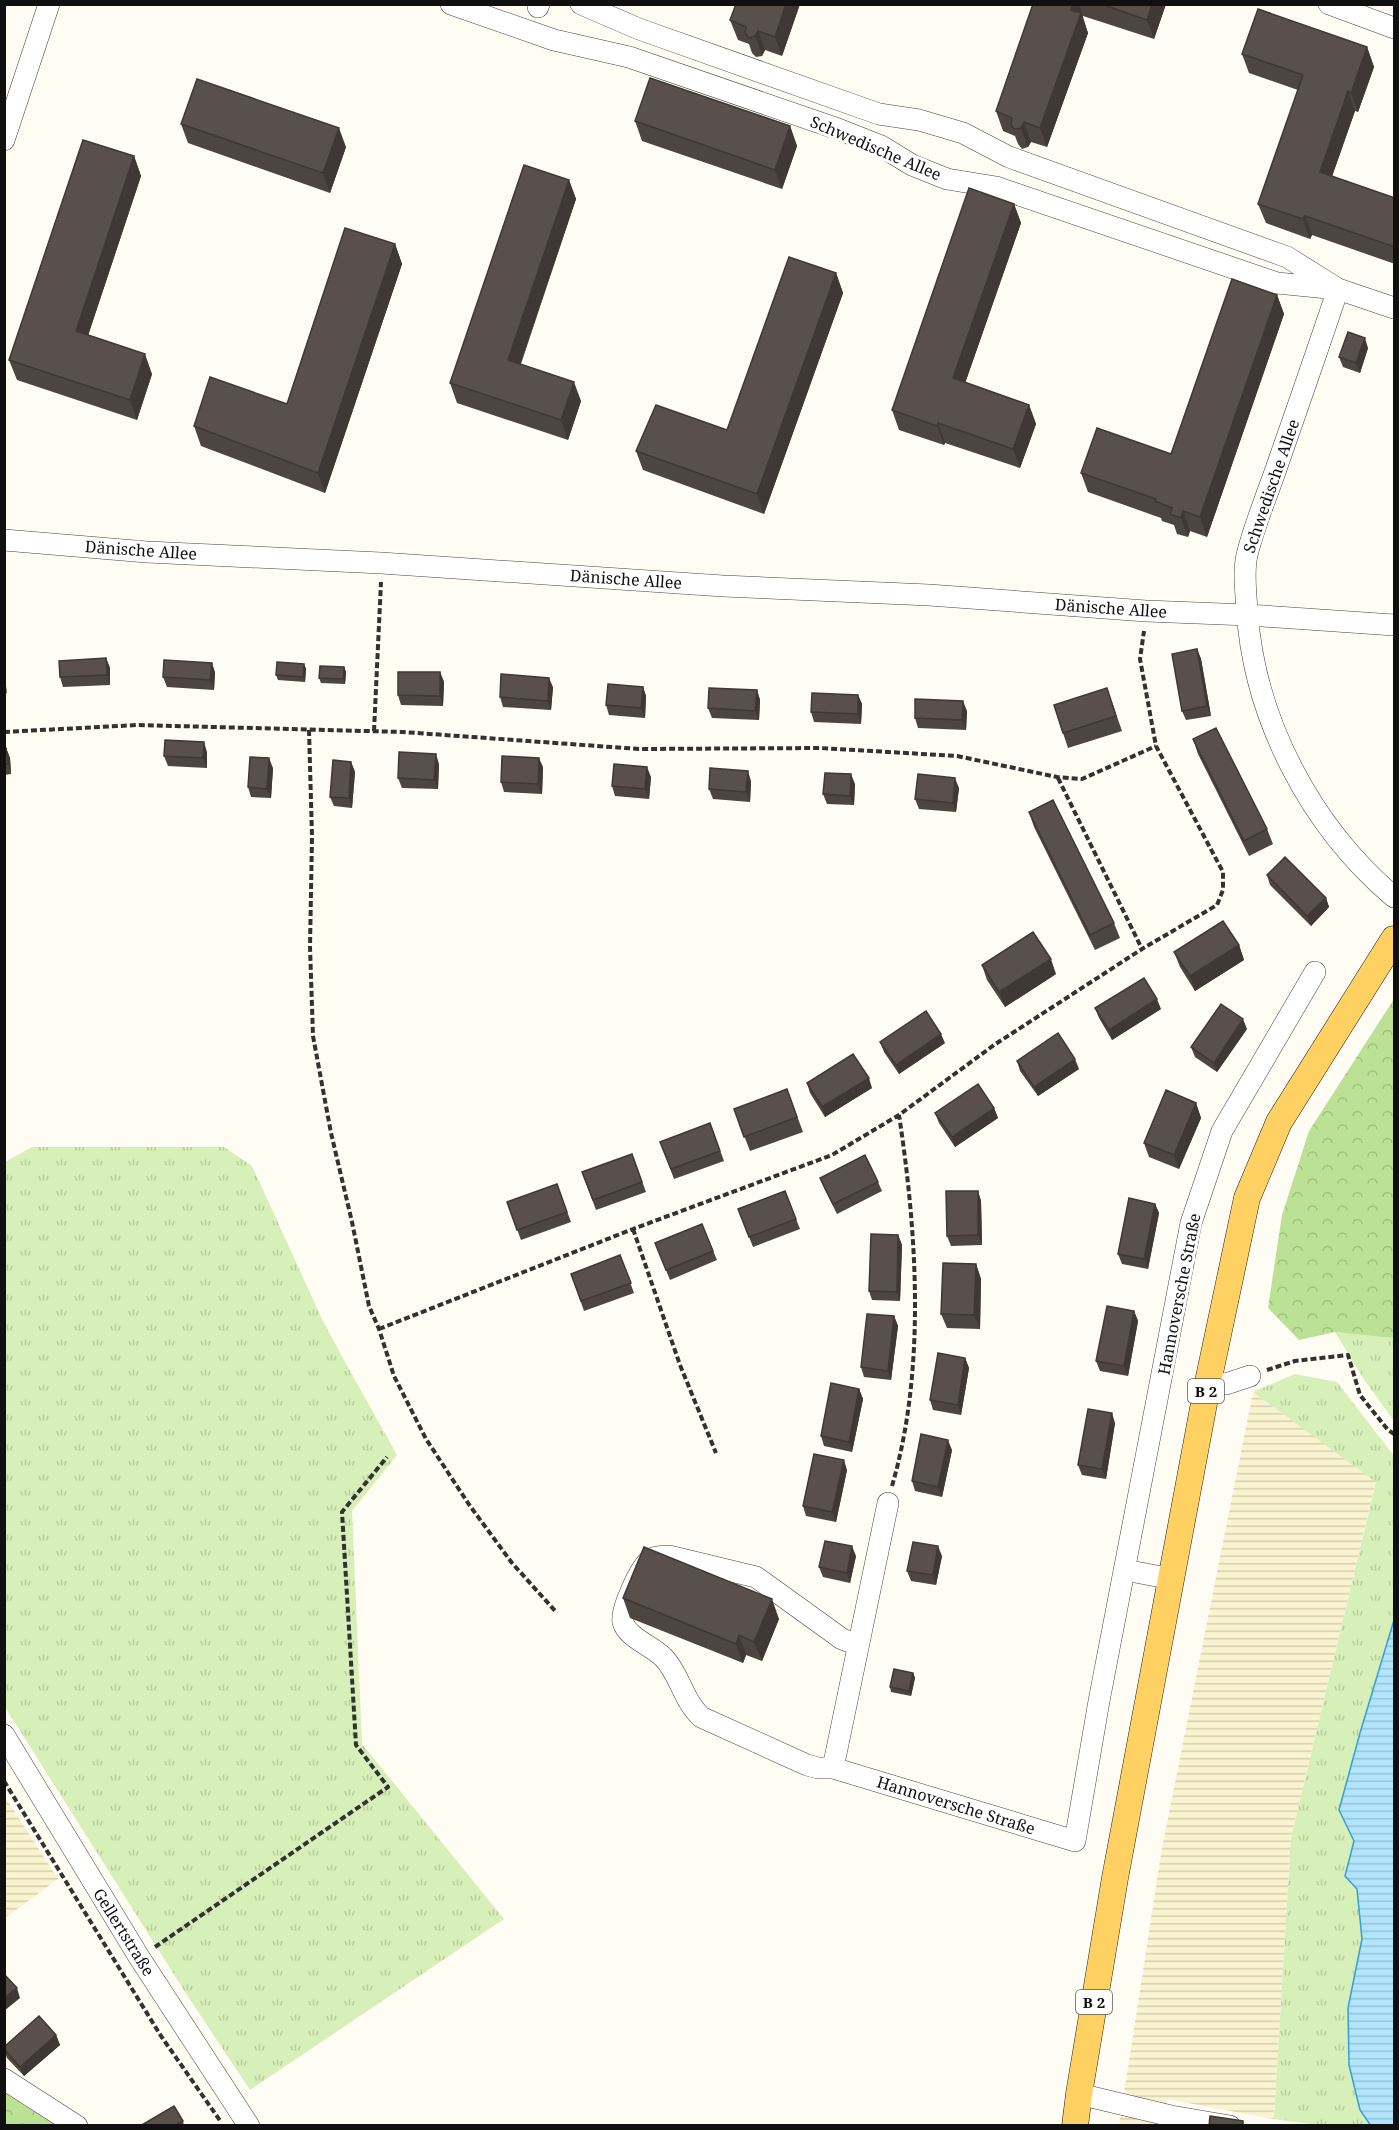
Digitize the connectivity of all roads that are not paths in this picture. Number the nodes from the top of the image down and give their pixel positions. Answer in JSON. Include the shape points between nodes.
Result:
{"nodes":[{"id":1,"x":50,"y":4,"type":"edge"},
{"id":2,"x":451,"y":4,"type":"edge"},
{"id":3,"x":581,"y":4,"type":"edge"},
{"id":4,"x":1329,"y":4,"type":"edge"},
{"id":5,"x":1395,"y":28,"type":"edge"},
{"id":6,"x":4,"y":140,"type":"edge"},
{"id":7,"x":1338,"y":289,"type":"junction"},
{"id":8,"x":1395,"y":308,"type":"edge"},
{"id":9,"x":4,"y":540,"type":"edge"},
{"id":10,"x":1248,"y":615,"type":"junction"},
{"id":11,"x":1395,"y":625,"type":"edge"},
{"id":12,"x":1395,"y":897,"type":"edge"},
{"id":13,"x":1395,"y":939,"type":"edge"},
{"id":14,"x":1315,"y":972,"type":"dead end"},
{"id":15,"x":1250,"y":1376,"type":"road end"},
{"id":16,"x":1208,"y":1382,"type":"junction"},
{"id":17,"x":888,"y":1503,"type":"road end"},
{"id":18,"x":1125,"y":1570,"type":"junction"},
{"id":19,"x":1172,"y":1579,"type":"junction"},
{"id":20,"x":858,"y":1645,"type":"junction"},
{"id":21,"x":4,"y":1736,"type":"edge"},
{"id":22,"x":833,"y":1768,"type":"junction"},
{"id":23,"x":4,"y":2079,"type":"edge"},
{"id":24,"x":1078,"y":2094,"type":"junction"},
{"id":25,"x":77,"y":2126,"type":"edge"},
{"id":26,"x":249,"y":2126,"type":"edge"},
{"id":27,"x":1075,"y":2126,"type":"edge"},
{"id":28,"x":1230,"y":2126,"type":"edge"}],
"edges":[{"from":1,"to":6,"type":"street"},
{"from":2,"to":7,"type":"street","name":"Schwedische Allee","via":[[555,40],[629,57],[838,129],[948,179],[996,187],[1277,283]]},
{"from":3,"to":7,"type":"street","name":"Schwedische Allee","via":[[639,29],[879,114],[963,133],[1009,157],[1287,257]]},
{"from":4,"to":5,"type":"street"},
{"from":7,"to":8,"type":"street","name":"Schwedische Allee"},
{"from":7,"to":10,"type":"street","name":"Schwedische Allee","via":[[1246,557]]},
{"from":9,"to":10,"type":"street","name":"Dänische Allee","via":[[147,552]]},
{"from":10,"to":11,"type":"street","name":"Dänische Allee"},
{"from":10,"to":12,"type":"street","name":"Schwedische Allee","via":[[1261,689],[1300,783],[1339,840]]},
{"from":13,"to":16,"type":"main road","number":"B 2","via":[[1279,1122],[1246,1198]]},
{"from":14,"to":18,"type":"street","name":"Hannoversche Straße","via":[[1222,1131],[1191,1223]]},
{"from":15,"to":16,"type":"street","via":[[1226,1384]]},
{"from":16,"to":19,"type":"main road","number":"B 2"},
{"from":17,"to":20,"type":"street"},
{"from":18,"to":19,"type":"street"},
{"from":18,"to":22,"type":"street","name":"Hannoversche Straße","via":[[1075,1841]]},
{"from":19,"to":24,"type":"main road","number":"B 2"},
{"from":20,"to":22,"type":"street"},
{"from":20,"to":22,"type":"street","via":[[842,1639],[756,1577],[669,1556],[649,1560],[622,1614],[628,1631],[663,1656],[687,1701],[701,1717],[807,1765]]},
{"from":21,"to":26,"type":"street","name":"Gellertstraße","via":[[139,1957]]},
{"from":23,"to":25,"type":"street"},
{"from":24,"to":27,"type":"main road","number":"B 2"},
{"from":24,"to":28,"type":"street"}]}
